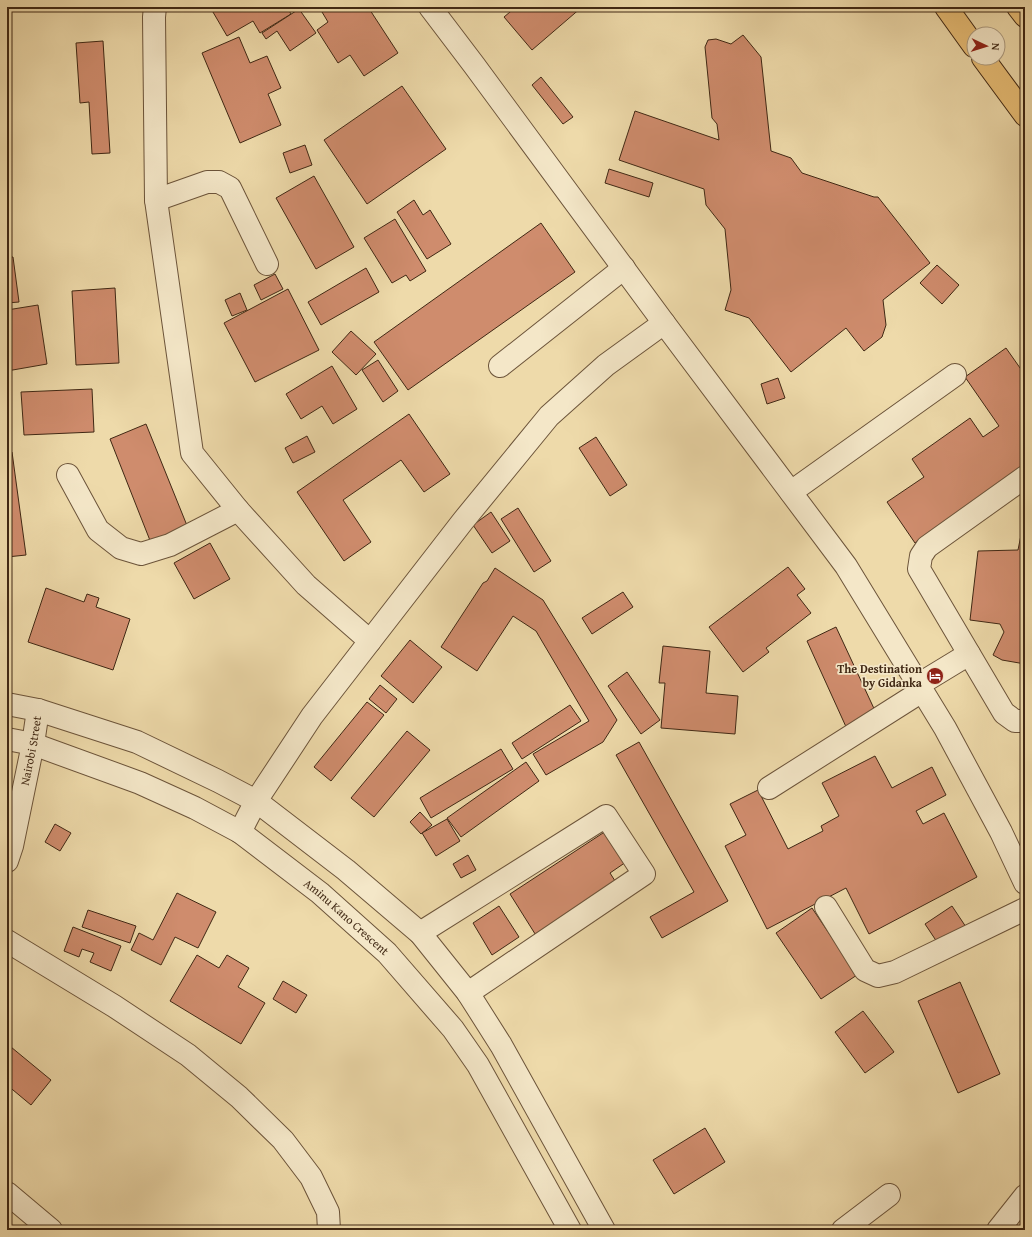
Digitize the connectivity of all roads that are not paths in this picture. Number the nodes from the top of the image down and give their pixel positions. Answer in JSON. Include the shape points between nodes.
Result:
{"nodes":[{"id":1,"x":155,"y":7,"type":"edge"},
{"id":2,"x":430,"y":7,"type":"edge"},
{"id":3,"x":946,"y":7,"type":"edge"},
{"id":4,"x":1018,"y":7,"type":"edge"},
{"id":5,"x":1025,"y":16,"type":"edge"},
{"id":6,"x":966,"y":35,"type":"edge"},
{"id":7,"x":989,"y":66,"type":"edge"},
{"id":8,"x":1025,"y":115,"type":"edge"},
{"id":9,"x":156,"y":200,"type":"junction"},
{"id":10,"x":267,"y":264,"type":"dead end"},
{"id":11,"x":624,"y":268,"type":"junction"},
{"id":12,"x":664,"y":323,"type":"junction"},
{"id":13,"x":500,"y":366,"type":"dead end"},
{"id":14,"x":955,"y":375,"type":"dead end"},
{"id":15,"x":68,"y":475,"type":"dead end"},
{"id":16,"x":1025,"y":477,"type":"edge"},
{"id":17,"x":791,"y":492,"type":"junction"},
{"id":18,"x":238,"y":510,"type":"junction"},
{"id":19,"x":370,"y":640,"type":"junction"},
{"id":20,"x":969,"y":654,"type":"junction"},
{"id":21,"x":920,"y":688,"type":"junction"},
{"id":22,"x":7,"y":704,"type":"edge"},
{"id":23,"x":38,"y":710,"type":"junction"},
{"id":24,"x":1025,"y":721,"type":"edge"},
{"id":25,"x":7,"y":739,"type":"edge"},
{"id":26,"x":33,"y":744,"type":"junction"},
{"id":27,"x":769,"y":788,"type":"dead end"},
{"id":28,"x":256,"y":801,"type":"junction"},
{"id":29,"x":240,"y":832,"type":"junction"},
{"id":30,"x":7,"y":861,"type":"edge"},
{"id":31,"x":1025,"y":883,"type":"edge"},
{"id":32,"x":826,"y":907,"type":"dead end"},
{"id":33,"x":1025,"y":910,"type":"edge"},
{"id":34,"x":420,"y":933,"type":"junction"},
{"id":35,"x":7,"y":941,"type":"edge"},
{"id":36,"x":468,"y":993,"type":"junction"},
{"id":37,"x":7,"y":1192,"type":"edge"},
{"id":38,"x":889,"y":1194,"type":"dead end"},
{"id":39,"x":1025,"y":1196,"type":"edge"},
{"id":40,"x":51,"y":1230,"type":"edge"},
{"id":41,"x":329,"y":1230,"type":"edge"},
{"id":42,"x":570,"y":1230,"type":"edge"},
{"id":43,"x":604,"y":1230,"type":"edge"},
{"id":44,"x":844,"y":1230,"type":"edge"},
{"id":45,"x":998,"y":1230,"type":"edge"}],
"edges":[{"from":1,"to":9,"type":"street"},
{"from":2,"to":11,"type":"street"},
{"from":3,"to":6,"type":"highway"},
{"from":4,"to":5,"type":"highway"},
{"from":7,"to":8,"type":"highway"},
{"from":9,"to":10,"type":"street","via":[[207,182],[220,182],[230,188]]},
{"from":9,"to":18,"type":"street","via":[[192,453]]},
{"from":11,"to":12,"type":"street"},
{"from":11,"to":13,"type":"street"},
{"from":12,"to":17,"type":"street"},
{"from":12,"to":19,"type":"street","via":[[606,365],[549,416]]},
{"from":14,"to":17,"type":"street"},
{"from":15,"to":18,"type":"street","via":[[98,530],[121,548],[141,554],[170,545]]},
{"from":16,"to":20,"type":"street","via":[[927,547],[920,556],[919,569]]},
{"from":17,"to":21,"type":"street","via":[[846,566]]},
{"from":18,"to":19,"type":"street","via":[[306,585]]},
{"from":19,"to":28,"type":"street","via":[[312,716]]},
{"from":20,"to":21,"type":"street"},
{"from":20,"to":24,"type":"street","via":[[1004,713],[1015,721]]},
{"from":21,"to":27,"type":"street"},
{"from":21,"to":31,"type":"street","via":[[945,728],[1001,832]]},
{"from":22,"to":23,"type":"street"},
{"from":23,"to":26,"type":"street","name":"Nairobi Street"},
{"from":23,"to":28,"type":"street","via":[[137,742]]},
{"from":25,"to":26,"type":"street","name":"Aminu Kano Crescent"},
{"from":26,"to":29,"type":"street","name":"Aminu Kano Crescent","via":[[140,783]]},
{"from":26,"to":30,"type":"street","name":"Nairobi Street"},
{"from":28,"to":29,"type":"street"},
{"from":28,"to":34,"type":"street","via":[[346,870]]},
{"from":29,"to":42,"type":"street","name":"Aminu Kano Crescent","via":[[320,893],[387,953],[453,1029],[478,1065]]},
{"from":32,"to":33,"type":"street","via":[[865,970],[878,976],[895,972]]},
{"from":34,"to":36,"type":"street"},
{"from":34,"to":36,"type":"street","via":[[606,816],[644,874]]},
{"from":35,"to":41,"type":"street","via":[[182,1050],[239,1097],[283,1140],[311,1177],[328,1212]]},
{"from":36,"to":43,"type":"street","via":[[501,1045]]},
{"from":37,"to":40,"type":"street"},
{"from":38,"to":44,"type":"street"},
{"from":39,"to":45,"type":"street"}]}
